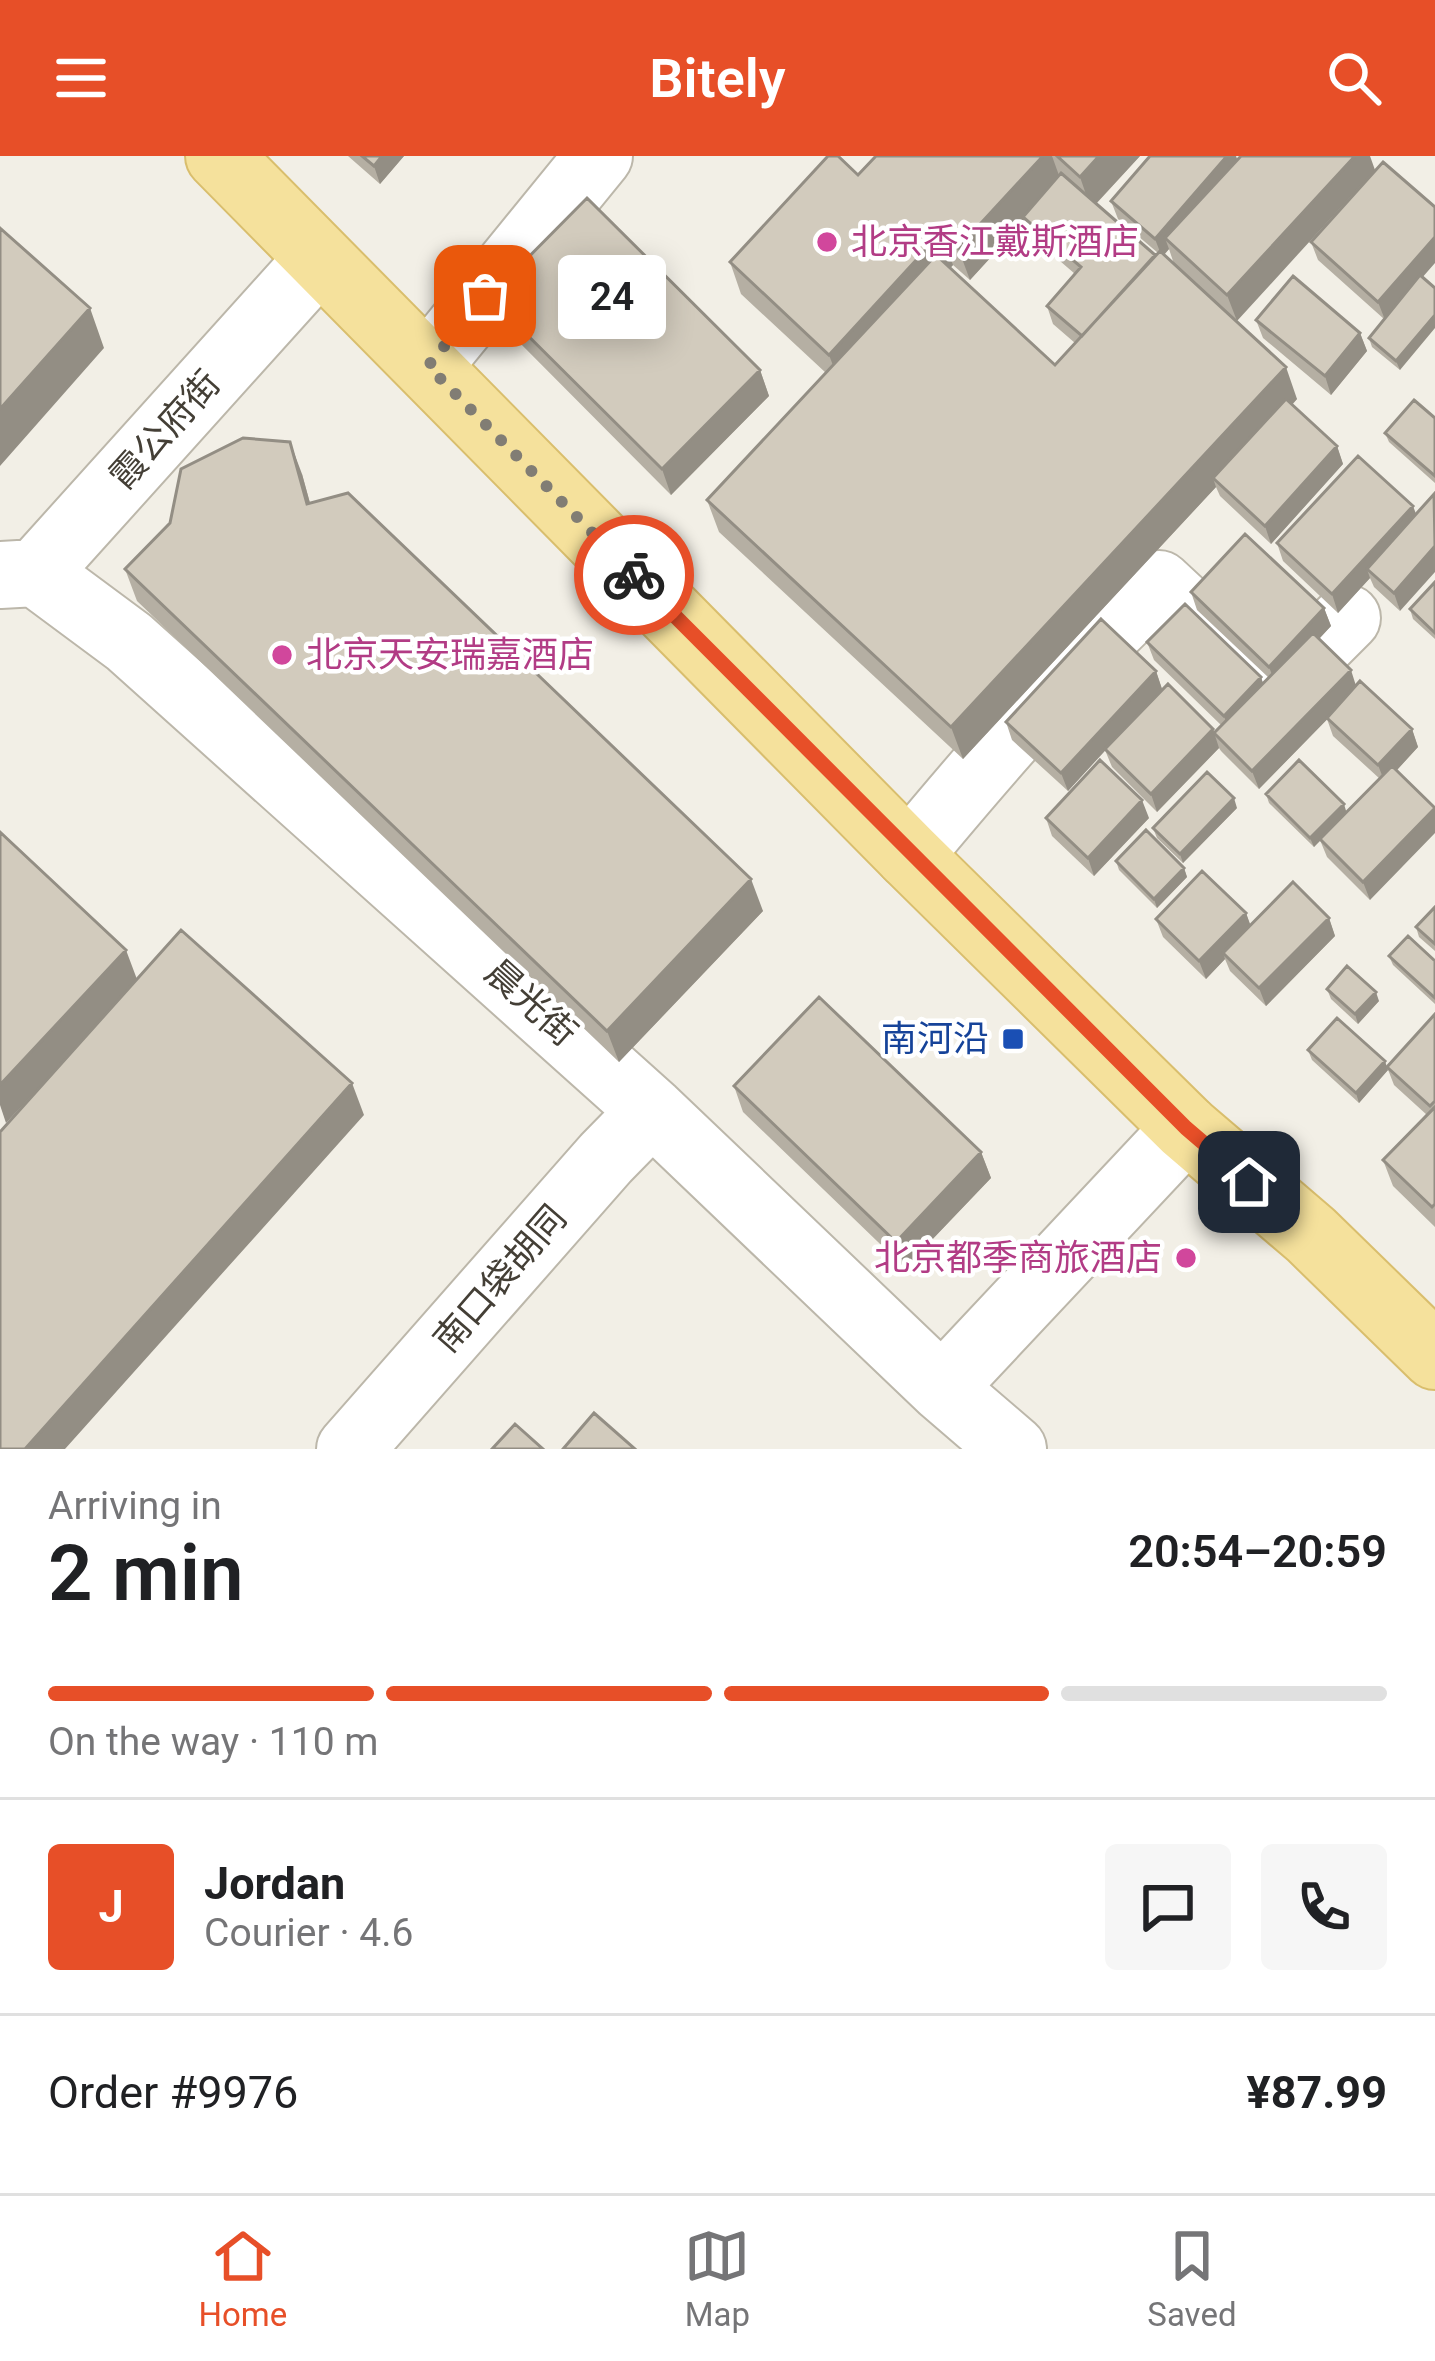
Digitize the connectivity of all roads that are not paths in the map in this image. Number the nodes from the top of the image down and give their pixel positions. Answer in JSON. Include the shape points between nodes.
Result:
{"nodes":[{"id":1,"x":218,"y":156,"type":"edge"},
{"id":2,"x":599,"y":156,"type":"edge"},
{"id":3,"x":318,"y":260,"type":"junction"},
{"id":4,"x":428,"y":366,"type":"junction"},
{"id":5,"x":18,"y":574,"type":"edge"},
{"id":6,"x":1347,"y":618,"type":"dead end"},
{"id":7,"x":909,"y":854,"type":"junction"},
{"id":8,"x":652,"y":1111,"type":"junction"},
{"id":9,"x":1186,"y":1128,"type":"junction"},
{"id":10,"x":1435,"y":1356,"type":"edge"},
{"id":11,"x":942,"y":1388,"type":"junction"},
{"id":12,"x":350,"y":1449,"type":"edge"},
{"id":13,"x":1013,"y":1449,"type":"edge"}],
"edges":[{"from":1,"to":3,"type":"main road"},
{"from":2,"to":4,"type":"street"},
{"from":3,"to":4,"type":"main road"},
{"from":3,"to":5,"type":"street","name":"霞公府街"},
{"from":4,"to":7,"type":"main road"},
{"from":5,"to":8,"type":"street","name":"晨光街","via":[[128,642]]},
{"from":6,"to":7,"type":"street","via":[[1274,691],[1159,584],[1004,742]]},
{"from":7,"to":9,"type":"main road"},
{"from":8,"to":11,"type":"street","name":"晨光街"},
{"from":8,"to":12,"type":"street","name":"南口袋胡同"},
{"from":9,"to":10,"type":"main road"},
{"from":9,"to":11,"type":"street"},
{"from":11,"to":13,"type":"street","name":"晨光街"}]}
